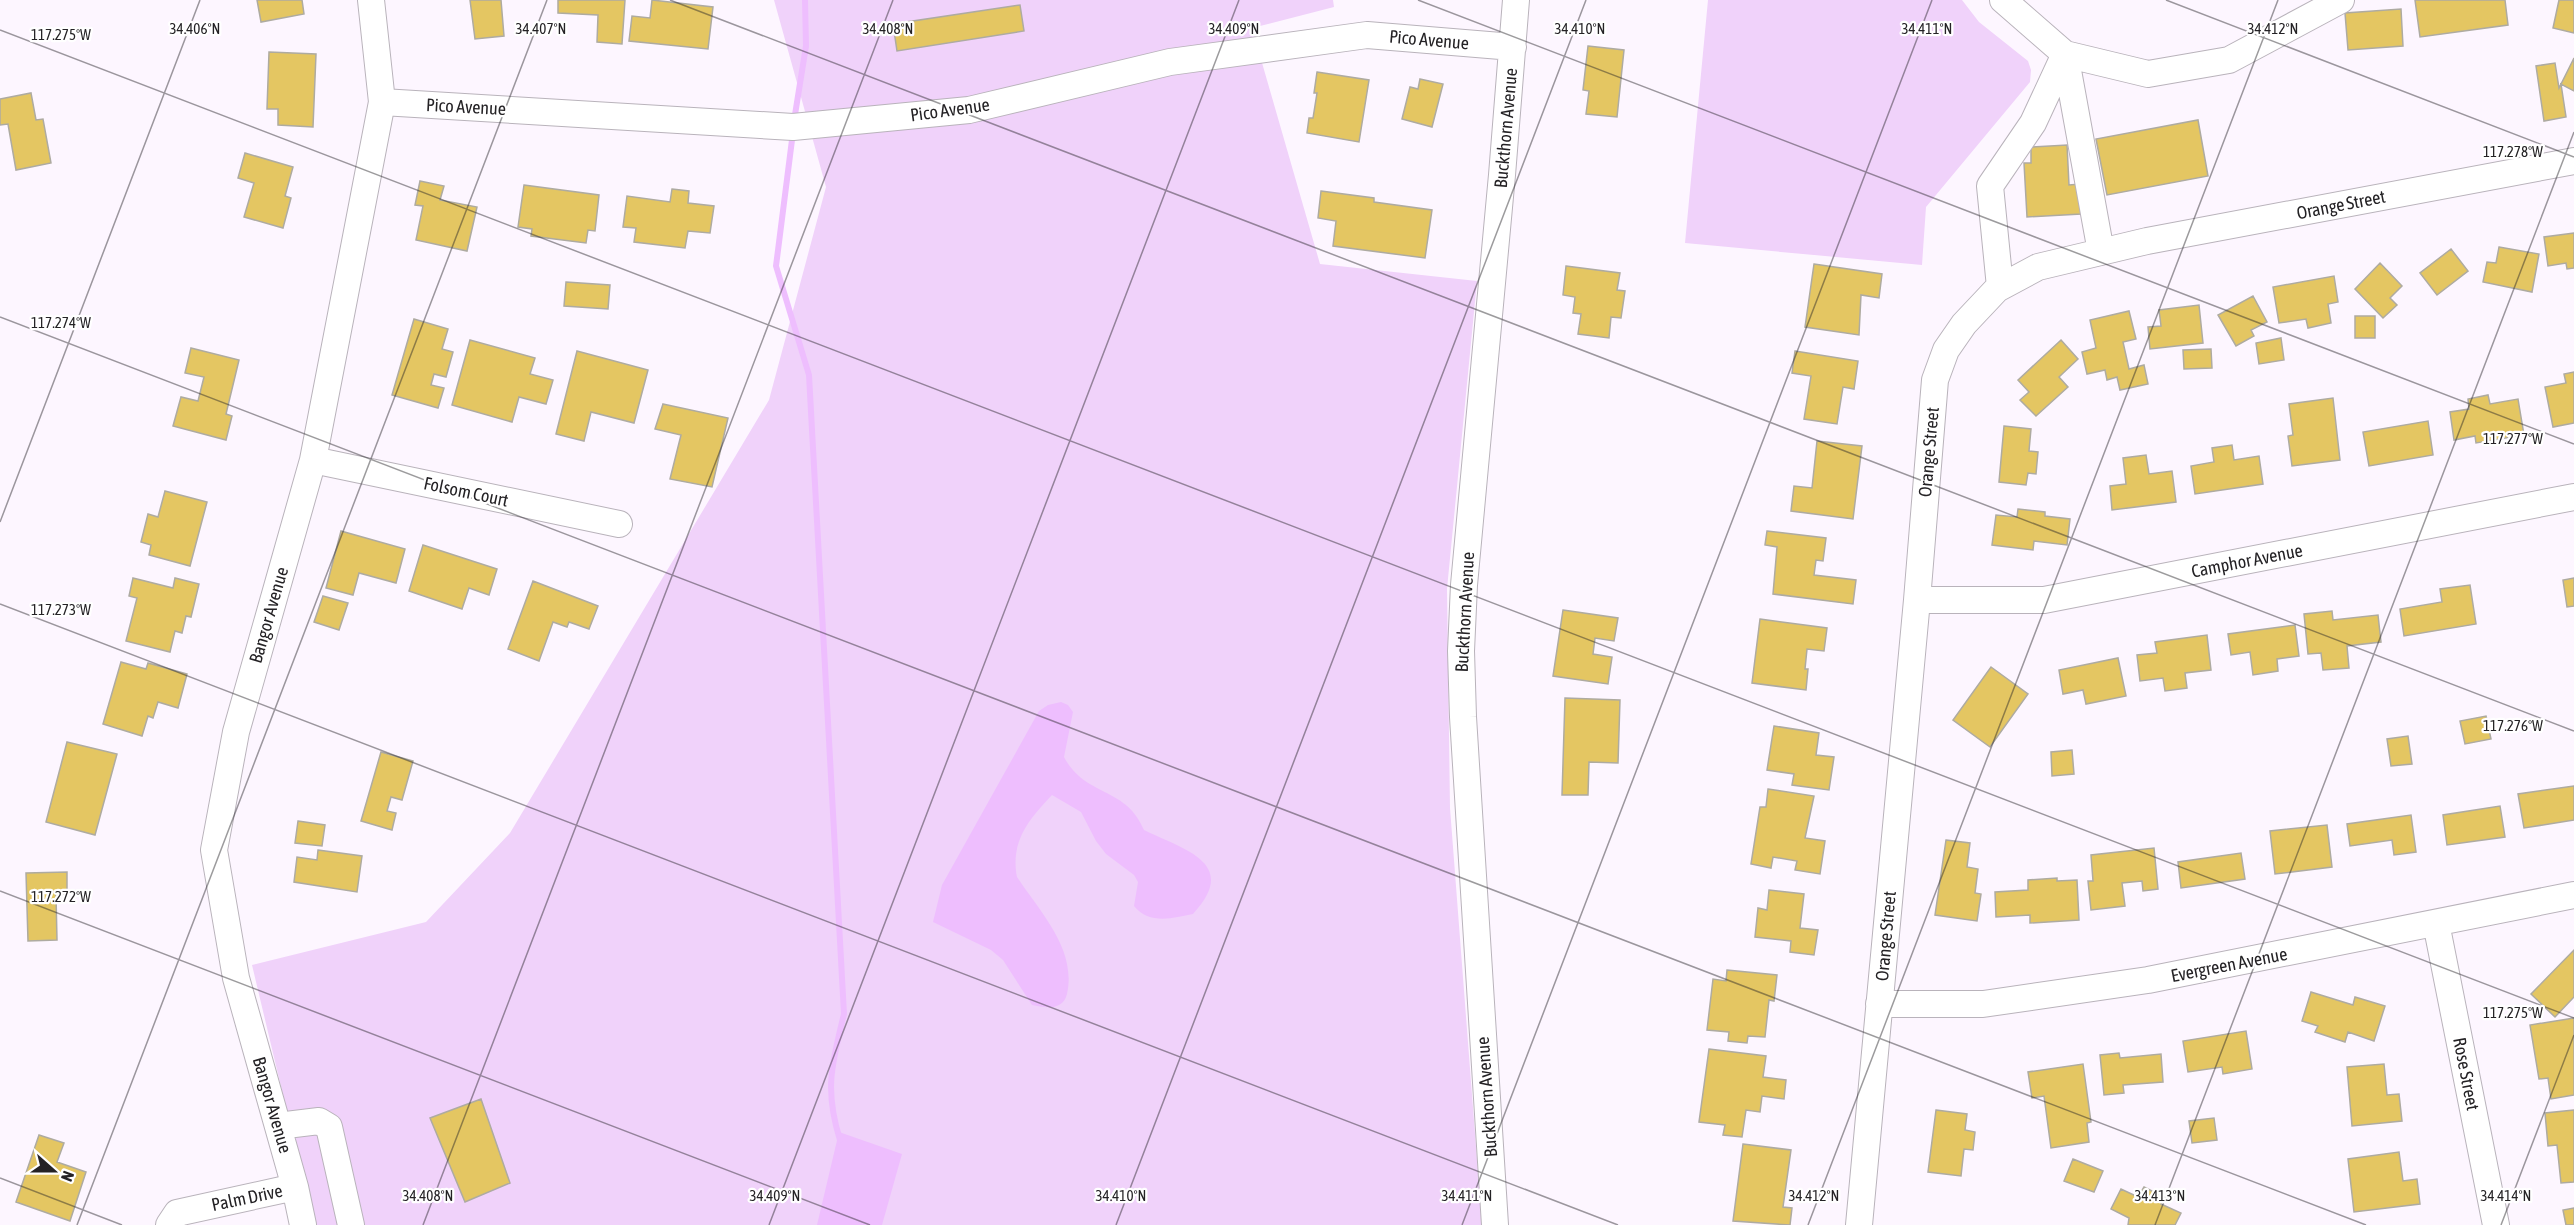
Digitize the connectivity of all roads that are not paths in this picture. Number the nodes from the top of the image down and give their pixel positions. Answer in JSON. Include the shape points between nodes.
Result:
{"nodes":[{"id":1,"x":371,"y":0,"type":"edge"},
{"id":2,"x":1516,"y":0,"type":"edge"},
{"id":3,"x":2003,"y":0,"type":"edge"},
{"id":4,"x":2341,"y":0,"type":"edge"},
{"id":5,"x":1513,"y":47,"type":"junction"},
{"id":6,"x":2065,"y":54,"type":"junction"},
{"id":7,"x":382,"y":102,"type":"junction"},
{"id":8,"x":2574,"y":161,"type":"edge"},
{"id":9,"x":2101,"y":252,"type":"junction"},
{"id":10,"x":2000,"y":287,"type":"junction"},
{"id":11,"x":313,"y":460,"type":"junction"},
{"id":12,"x":2574,"y":497,"type":"edge"},
{"id":13,"x":619,"y":524,"type":"dead end"},
{"id":14,"x":1917,"y":600,"type":"junction"},
{"id":15,"x":2574,"y":895,"type":"edge"},
{"id":16,"x":2436,"y":922,"type":"junction"},
{"id":17,"x":1879,"y":1004,"type":"junction"},
{"id":18,"x":278,"y":1126,"type":"junction"},
{"id":19,"x":295,"y":1187,"type":"junction"},
{"id":20,"x":169,"y":1225,"type":"edge"},
{"id":21,"x":303,"y":1225,"type":"edge"},
{"id":22,"x":351,"y":1225,"type":"edge"},
{"id":23,"x":1495,"y":1225,"type":"edge"},
{"id":24,"x":1859,"y":1225,"type":"edge"},
{"id":25,"x":2496,"y":1225,"type":"edge"}],
"edges":[{"from":1,"to":7,"type":"street","name":"Bangor Avenue"},
{"from":2,"to":5,"type":"street","name":"Buckthorn Avenue"},
{"from":3,"to":6,"type":"street"},
{"from":4,"to":6,"type":"street","via":[[2229,60],[2148,74]]},
{"from":5,"to":7,"type":"street","name":"Pico Avenue","via":[[1367,34],[1170,62],[969,110],[793,127]]},
{"from":5,"to":23,"type":"street","name":"Buckthorn Avenue","via":[[1461,651]]},
{"from":6,"to":9,"type":"street"},
{"from":6,"to":10,"type":"street","via":[[2033,123],[1990,186]]},
{"from":7,"to":11,"type":"street","name":"Bangor Avenue"},
{"from":8,"to":9,"type":"street","name":"Orange Street"},
{"from":9,"to":10,"type":"street","name":"Orange Street","via":[[2038,267]]},
{"from":10,"to":14,"type":"street","name":"Orange Street","via":[[1964,324],[1947,350],[1935,380]]},
{"from":11,"to":13,"type":"street","name":"Folsom Court"},
{"from":11,"to":18,"type":"street","name":"Bangor Avenue","via":[[236,732],[214,850],[236,978]]},
{"from":12,"to":14,"type":"street","name":"Camphor Avenue","via":[[2044,600]]},
{"from":14,"to":17,"type":"street","name":"Orange Street"},
{"from":15,"to":16,"type":"street","name":"Evergreen Avenue"},
{"from":16,"to":17,"type":"street","name":"Evergreen Avenue","via":[[2125,984],[1983,1004]]},
{"from":16,"to":25,"type":"street","name":"Rose Street"},
{"from":17,"to":24,"type":"street","name":"Orange Street"},
{"from":18,"to":19,"type":"street","name":"Bangor Avenue"},
{"from":18,"to":22,"type":"street","via":[[319,1122],[329,1127]]},
{"from":19,"to":20,"type":"street","name":"Palm Drive","via":[[177,1213]]},
{"from":19,"to":21,"type":"street","name":"Bangor Avenue"}]}
